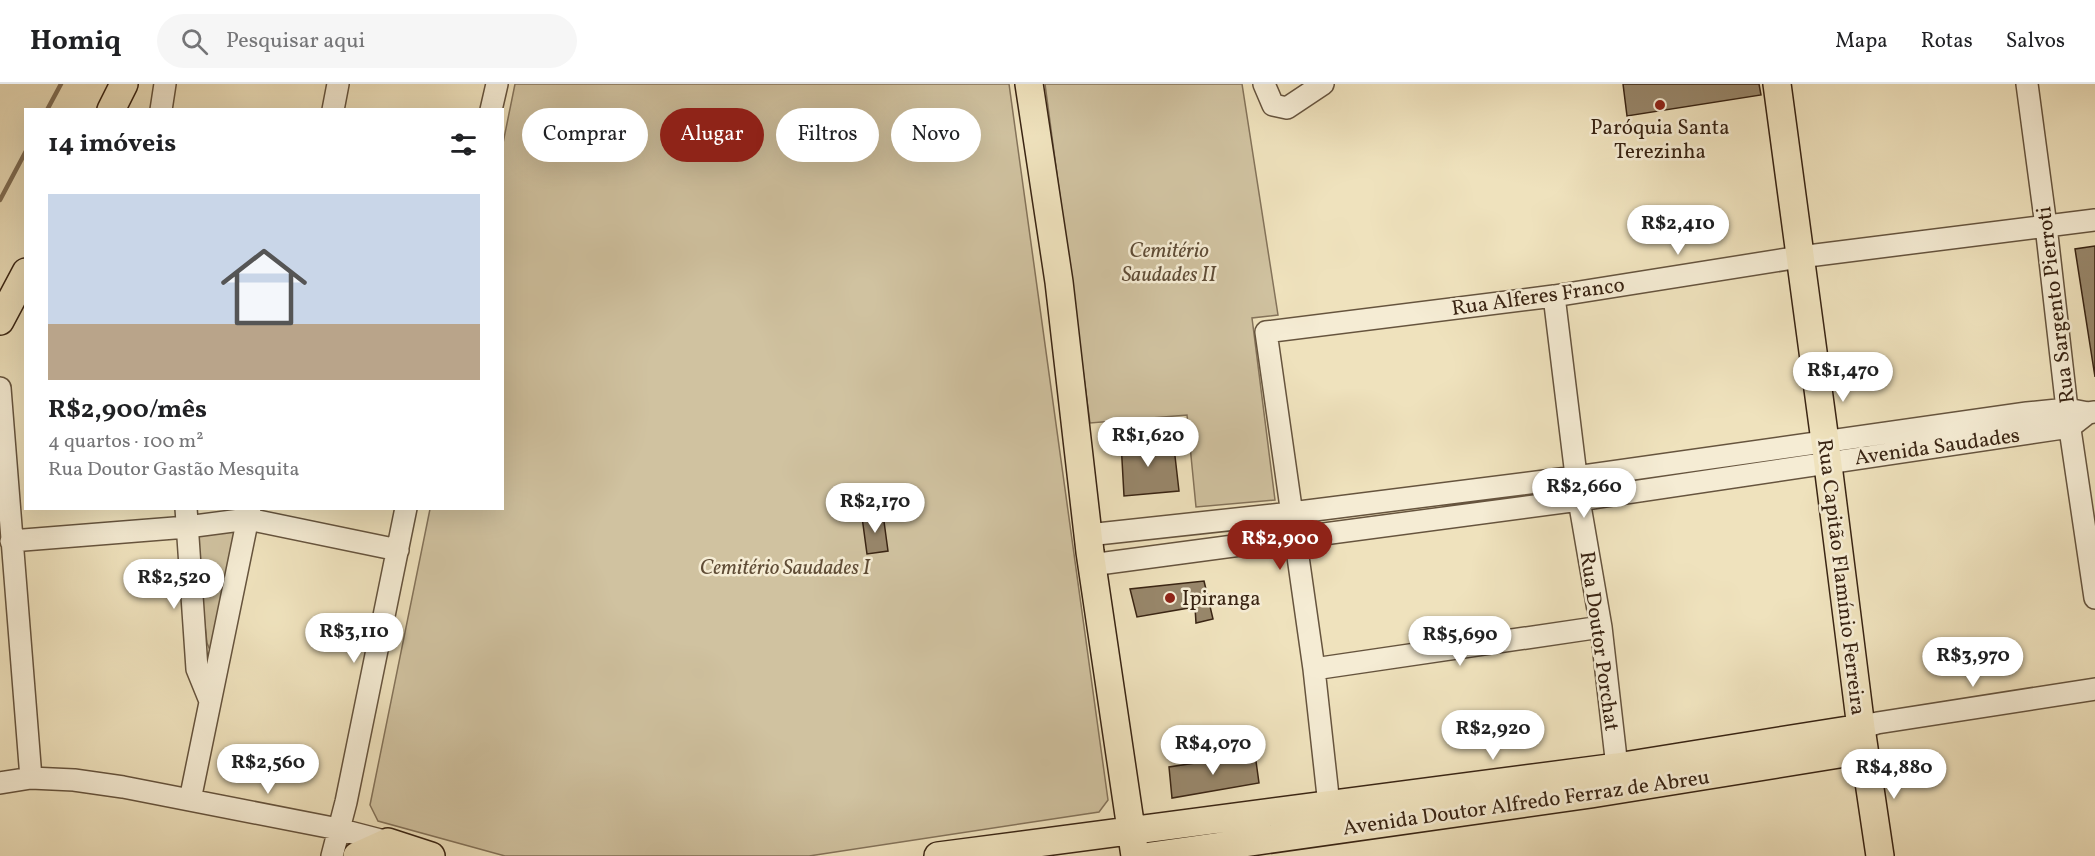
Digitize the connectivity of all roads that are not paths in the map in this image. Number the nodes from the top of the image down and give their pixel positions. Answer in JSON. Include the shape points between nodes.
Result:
{"nodes":[{"id":1,"x":124,"y":84,"type":"edge"},
{"id":2,"x":165,"y":84,"type":"edge"},
{"id":3,"x":338,"y":84,"type":"edge"},
{"id":4,"x":497,"y":84,"type":"edge"},
{"id":5,"x":1029,"y":84,"type":"edge"},
{"id":6,"x":1264,"y":84,"type":"edge"},
{"id":7,"x":1323,"y":84,"type":"edge"},
{"id":8,"x":1777,"y":84,"type":"edge"},
{"id":9,"x":2027,"y":84,"type":"edge"},
{"id":10,"x":112,"y":108,"type":"edge"},
{"id":11,"x":161,"y":108,"type":"edge"},
{"id":12,"x":333,"y":108,"type":"edge"},
{"id":13,"x":491,"y":108,"type":"edge"},
{"id":14,"x":2095,"y":220,"type":"edge"},
{"id":15,"x":2046,"y":226,"type":"junction"},
{"id":16,"x":1800,"y":257,"type":"junction"},
{"id":17,"x":24,"y":276,"type":"edge"},
{"id":18,"x":1554,"y":296,"type":"junction"},
{"id":19,"x":0,"y":321,"type":"edge"},
{"id":20,"x":0,"y":388,"type":"edge"},
{"id":21,"x":2092,"y":413,"type":"edge"},
{"id":22,"x":2068,"y":418,"type":"junction"},
{"id":23,"x":1826,"y":452,"type":"junction"},
{"id":24,"x":1576,"y":477,"type":"junction"},
{"id":25,"x":1579,"y":500,"type":"junction"},
{"id":26,"x":406,"y":510,"type":"edge"},
{"id":27,"x":1291,"y":513,"type":"junction"},
{"id":28,"x":249,"y":514,"type":"edge"},
{"id":29,"x":187,"y":518,"type":"edge"},
{"id":30,"x":1088,"y":535,"type":"junction"},
{"id":31,"x":1294,"y":539,"type":"junction"},
{"id":32,"x":11,"y":541,"type":"junction"},
{"id":33,"x":398,"y":550,"type":"junction"},
{"id":34,"x":1091,"y":564,"type":"junction"},
{"id":35,"x":2095,"y":598,"type":"edge"},
{"id":36,"x":1601,"y":627,"type":"junction"},
{"id":37,"x":1314,"y":669,"type":"junction"},
{"id":38,"x":2095,"y":689,"type":"edge"},
{"id":39,"x":210,"y":701,"type":"junction"},
{"id":40,"x":1862,"y":739,"type":"junction"},
{"id":41,"x":1617,"y":766,"type":"junction"},
{"id":42,"x":31,"y":778,"type":"junction"},
{"id":43,"x":0,"y":783,"type":"edge"},
{"id":44,"x":1591,"y":794,"type":"junction"},
{"id":45,"x":190,"y":800,"type":"junction"},
{"id":46,"x":1329,"y":805,"type":"junction"},
{"id":47,"x":338,"y":829,"type":"junction"},
{"id":48,"x":1131,"y":830,"type":"junction"},
{"id":49,"x":388,"y":842,"type":"junction"},
{"id":50,"x":332,"y":856,"type":"edge"},
{"id":51,"x":357,"y":856,"type":"edge"},
{"id":52,"x":431,"y":856,"type":"edge"},
{"id":53,"x":938,"y":856,"type":"edge"},
{"id":54,"x":1136,"y":856,"type":"edge"},
{"id":55,"x":1151,"y":856,"type":"edge"},
{"id":56,"x":1880,"y":856,"type":"edge"}],
"edges":[{"from":1,"to":10,"type":"main road"},
{"from":2,"to":11,"type":"street"},
{"from":3,"to":12,"type":"street"},
{"from":4,"to":13,"type":"street"},
{"from":5,"to":30,"type":"main road","via":[[1059,282]]},
{"from":6,"to":7,"type":"street","via":[[1273,105],[1287,108]]},
{"from":8,"to":16,"type":"main road","name":"Rua Capitão Flamínio Ferreira"},
{"from":9,"to":15,"type":"street","name":"Rua Sargento Pierroti"},
{"from":14,"to":15,"type":"street","name":"Rua Alferes Franco"},
{"from":15,"to":16,"type":"street","name":"Rua Alferes Franco"},
{"from":15,"to":22,"type":"street","name":"Rua Sargento Pierroti"},
{"from":16,"to":18,"type":"street","name":"Rua Alferes Franco"},
{"from":16,"to":23,"type":"main road","name":"Rua Capitão Flamínio Ferreira"},
{"from":17,"to":19,"type":"main road"},
{"from":18,"to":24,"type":"street","name":"Rua Doutor Porchat"},
{"from":18,"to":27,"type":"street","name":"Rua Alferes Franco","via":[[1266,332]]},
{"from":20,"to":32,"type":"street"},
{"from":21,"to":22,"type":"street"},
{"from":22,"to":23,"type":"street","name":"Avenida Saudades"},
{"from":22,"to":35,"type":"street","name":"Rua Sargento Pierroti"},
{"from":23,"to":24,"type":"street","name":"Avenida Saudades"},
{"from":23,"to":25,"type":"street","name":"Avenida Saudades"},
{"from":23,"to":40,"type":"main road","name":"Rua Capitão Flamínio Ferreira"},
{"from":24,"to":25,"type":"street","name":"Rua Doutor Porchat"},
{"from":24,"to":27,"type":"street","name":"Avenida Saudades"},
{"from":25,"to":31,"type":"street","name":"Avenida Saudades"},
{"from":25,"to":36,"type":"street","name":"Rua Doutor Porchat"},
{"from":26,"to":33,"type":"street"},
{"from":27,"to":30,"type":"street","name":"Avenida Saudades"},
{"from":27,"to":31,"type":"street"},
{"from":28,"to":29,"type":"street"},
{"from":28,"to":33,"type":"street"},
{"from":28,"to":39,"type":"street"},
{"from":29,"to":32,"type":"street"},
{"from":29,"to":39,"type":"street","via":[[198,669]]},
{"from":30,"to":34,"type":"main road"},
{"from":31,"to":34,"type":"street","name":"Avenida Saudades"},
{"from":31,"to":37,"type":"street"},
{"from":32,"to":42,"type":"street"},
{"from":33,"to":47,"type":"street"},
{"from":34,"to":48,"type":"main road"},
{"from":36,"to":37,"type":"street"},
{"from":36,"to":41,"type":"street","name":"Rua Doutor Porchat"},
{"from":37,"to":46,"type":"street"},
{"from":38,"to":40,"type":"street","via":[[1877,723]]},
{"from":39,"to":45,"type":"street"},
{"from":40,"to":41,"type":"main road","name":"Avenida Doutor Alfredo Ferraz de Abreu"},
{"from":40,"to":44,"type":"main road","name":"Avenida Doutor Alfredo Ferraz de Abreu"},
{"from":40,"to":56,"type":"main road","name":"Rua Capitão Flamínio Ferreira"},
{"from":41,"to":44,"type":"street","via":[[1612,784]]},
{"from":41,"to":46,"type":"main road","name":"Avenida Doutor Alfredo Ferraz de Abreu"},
{"from":42,"to":43,"type":"street"},
{"from":42,"to":45,"type":"street","via":[[74,780]]},
{"from":44,"to":55,"type":"main road","name":"Avenida Doutor Alfredo Ferraz de Abreu"},
{"from":45,"to":47,"type":"street"},
{"from":46,"to":48,"type":"main road","name":"Avenida Doutor Alfredo Ferraz de Abreu"},
{"from":47,"to":49,"type":"street"},
{"from":47,"to":50,"type":"street"},
{"from":48,"to":53,"type":"main road","name":"Avenida Doutor Alfredo Ferraz de Abreu"},
{"from":48,"to":54,"type":"main road"},
{"from":49,"to":51,"type":"main road"},
{"from":49,"to":52,"type":"main road"}]}
